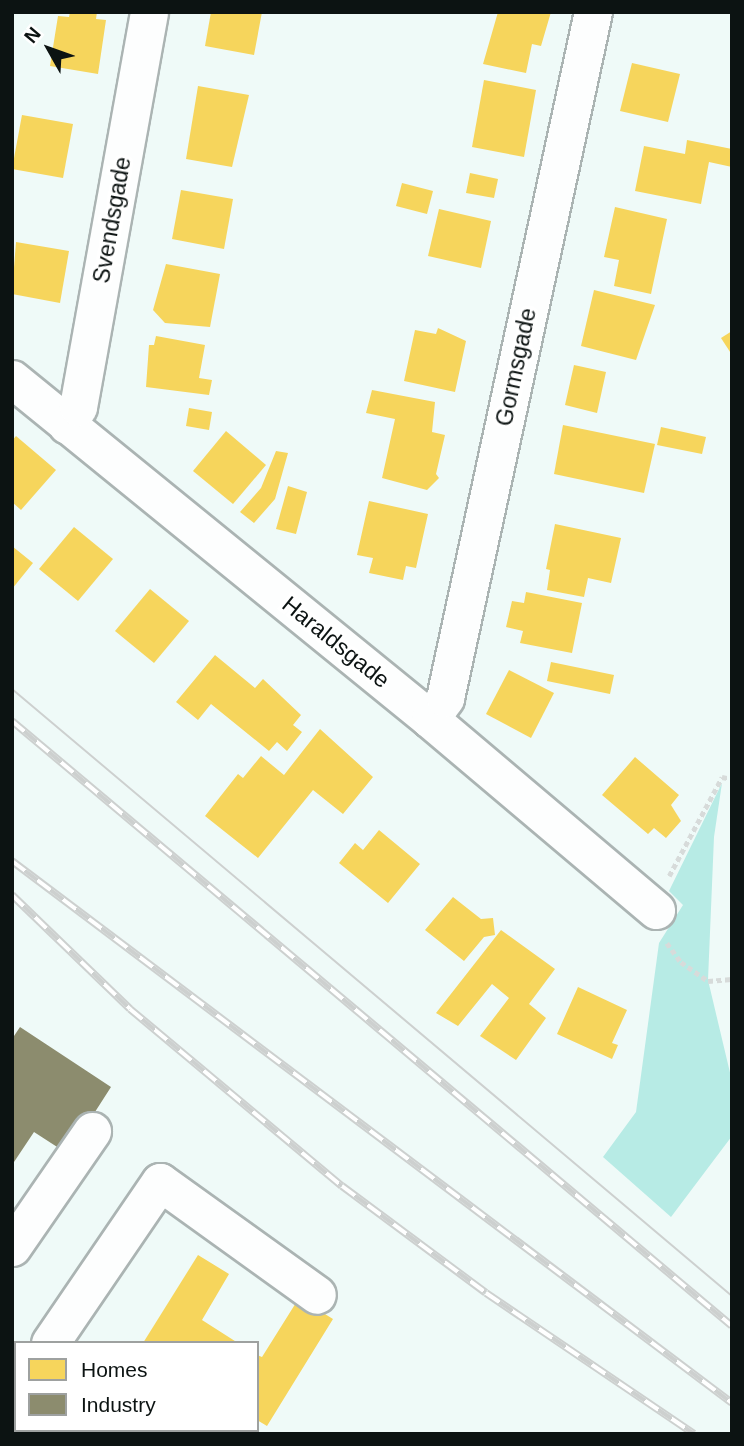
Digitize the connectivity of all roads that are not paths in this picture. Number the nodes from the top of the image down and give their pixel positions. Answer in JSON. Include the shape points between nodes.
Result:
{"nodes":[{"id":1,"x":149,"y":12,"type":"edge"},
{"id":2,"x":593,"y":12,"type":"edge"},
{"id":3,"x":12,"y":379,"type":"edge"},
{"id":4,"x":67,"y":425,"type":"junction"},
{"id":5,"x":430,"y":719,"type":"junction"},
{"id":6,"x":656,"y":910,"type":"road end"},
{"id":7,"x":92,"y":1131,"type":"dead end"},
{"id":8,"x":12,"y":1247,"type":"edge"},
{"id":9,"x":317,"y":1295,"type":"dead end"},
{"id":10,"x":51,"y":1341,"type":"edge"}],
"edges":[{"from":1,"to":4,"type":"street","name":"Svendsgade","via":[[78,407]]},
{"from":2,"to":5,"type":"street","name":"Gormsgade","via":[[445,698]]},
{"from":3,"to":4,"type":"street","name":"Haraldsgade"},
{"from":4,"to":5,"type":"street","name":"Haraldsgade"},
{"from":5,"to":6,"type":"street","name":"Haraldsgade"},
{"from":7,"to":8,"type":"street"},
{"from":9,"to":10,"type":"street","via":[[160,1182]]}]}
